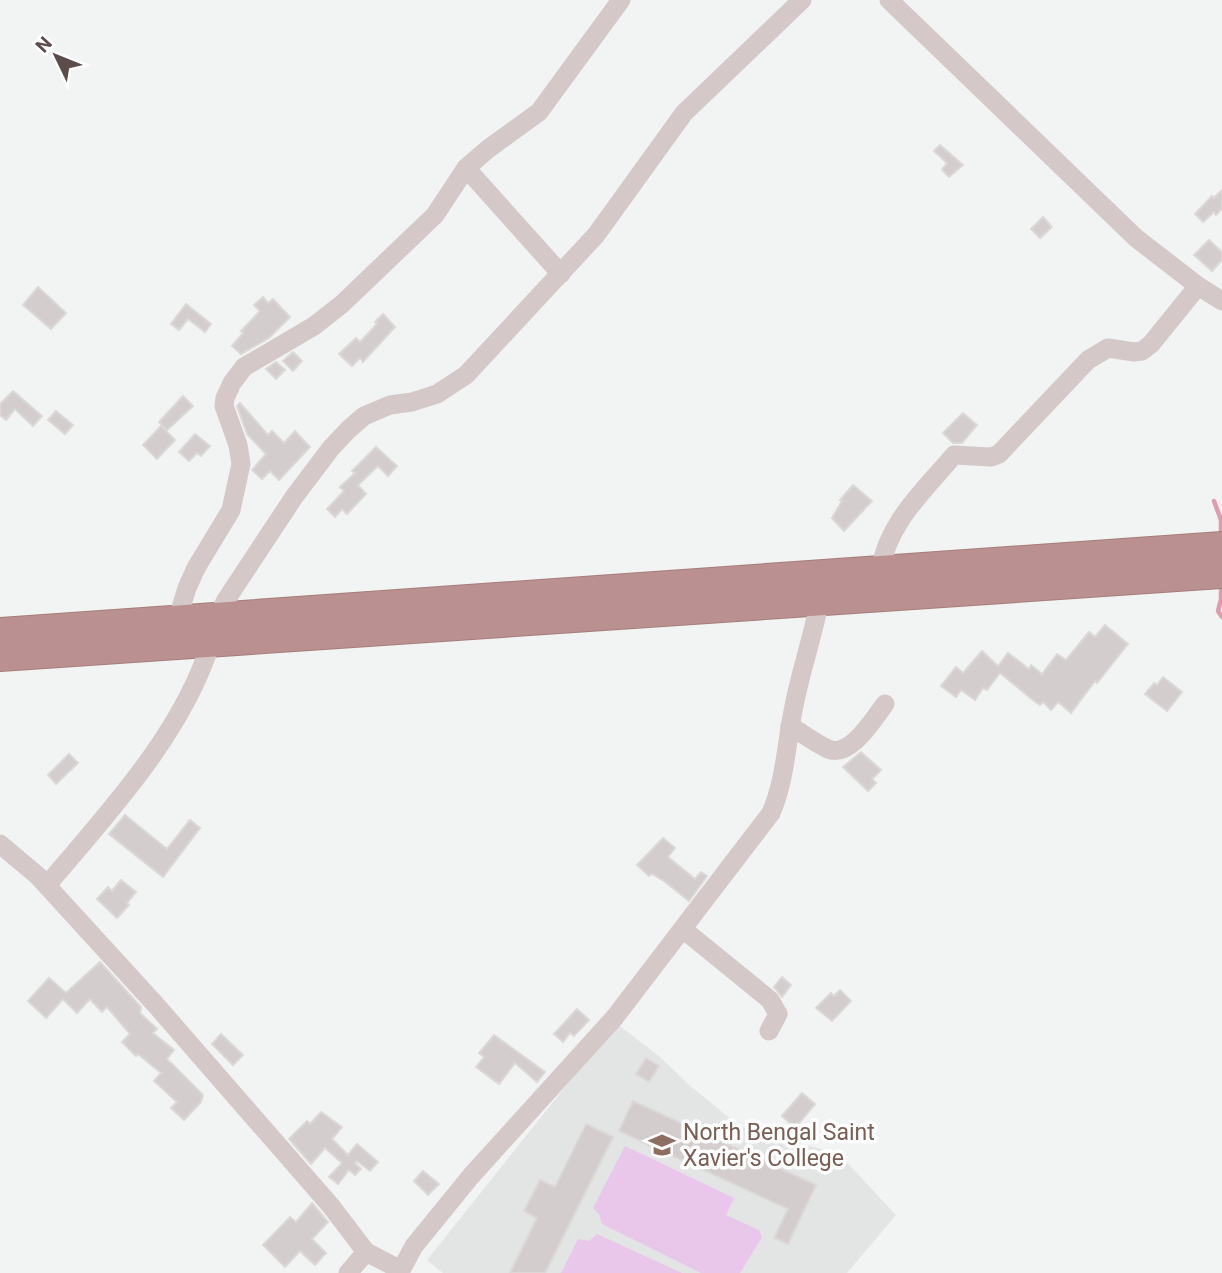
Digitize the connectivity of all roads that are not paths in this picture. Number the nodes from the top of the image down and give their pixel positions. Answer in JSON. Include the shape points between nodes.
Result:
{"nodes":[{"id":1,"x":621,"y":0,"type":"edge"},
{"id":2,"x":802,"y":0,"type":"edge"},
{"id":3,"x":889,"y":0,"type":"edge"},
{"id":4,"x":466,"y":169,"type":"junction"},
{"id":5,"x":561,"y":274,"type":"junction"},
{"id":6,"x":1198,"y":286,"type":"junction"},
{"id":7,"x":1222,"y":301,"type":"edge"},
{"id":8,"x":1222,"y":548,"type":"edge"},
{"id":9,"x":1182,"y":563,"type":"junction"},
{"id":10,"x":880,"y":571,"type":"junction"},
{"id":11,"x":1222,"y":573,"type":"edge"},
{"id":12,"x":820,"y":599,"type":"junction"},
{"id":13,"x":177,"y":620,"type":"junction"},
{"id":14,"x":214,"y":630,"type":"junction"},
{"id":15,"x":0,"y":633,"type":"edge"},
{"id":16,"x":0,"y":656,"type":"edge"},
{"id":17,"x":885,"y":704,"type":"dead end"},
{"id":18,"x":790,"y":726,"type":"junction"},
{"id":19,"x":0,"y":844,"type":"edge"},
{"id":20,"x":47,"y":885,"type":"junction"},
{"id":21,"x":684,"y":930,"type":"junction"},
{"id":22,"x":769,"y":1031,"type":"dead end"},
{"id":23,"x":366,"y":1252,"type":"junction"},
{"id":24,"x":404,"y":1271,"type":"edge"},
{"id":25,"x":348,"y":1273,"type":"edge"}],
"edges":[{"from":1,"to":4,"type":"street","via":[[539,112]]},
{"from":2,"to":5,"type":"street","via":[[684,113],[596,235]]},
{"from":3,"to":6,"type":"street","via":[[1136,239]]},
{"from":4,"to":5,"type":"street"},
{"from":4,"to":13,"type":"street","via":[[435,215],[342,304],[244,367],[232,383],[224,406],[241,464],[231,510],[196,568]]},
{"from":5,"to":14,"type":"street","via":[[466,375],[437,394],[364,416],[349,429],[294,498],[226,600]]},
{"from":6,"to":7,"type":"street"},
{"from":6,"to":10,"type":"street","via":[[1151,345],[1134,352],[1108,348],[1088,360],[999,454],[954,455],[891,532]]},
{"from":8,"to":9,"type":"highway"},
{"from":9,"to":10,"type":"highway"},
{"from":9,"to":11,"type":"highway"},
{"from":9,"to":12,"type":"highway"},
{"from":10,"to":14,"type":"highway"},
{"from":12,"to":14,"type":"highway"},
{"from":12,"to":18,"type":"street"},
{"from":13,"to":14,"type":"highway"},
{"from":13,"to":15,"type":"highway"},
{"from":14,"to":16,"type":"highway"},
{"from":14,"to":20,"type":"street","via":[[202,673],[187,703],[118,802]]},
{"from":17,"to":18,"type":"street","via":[[843,750],[828,749]]},
{"from":18,"to":21,"type":"street","via":[[785,768],[771,813]]},
{"from":19,"to":20,"type":"street"},
{"from":20,"to":23,"type":"street","via":[[255,1117]]},
{"from":21,"to":22,"type":"street","via":[[770,1000],[778,1014]]},
{"from":21,"to":24,"type":"street","via":[[615,1017],[471,1176],[414,1246]]},
{"from":23,"to":24,"type":"street"},
{"from":23,"to":25,"type":"street"}]}
